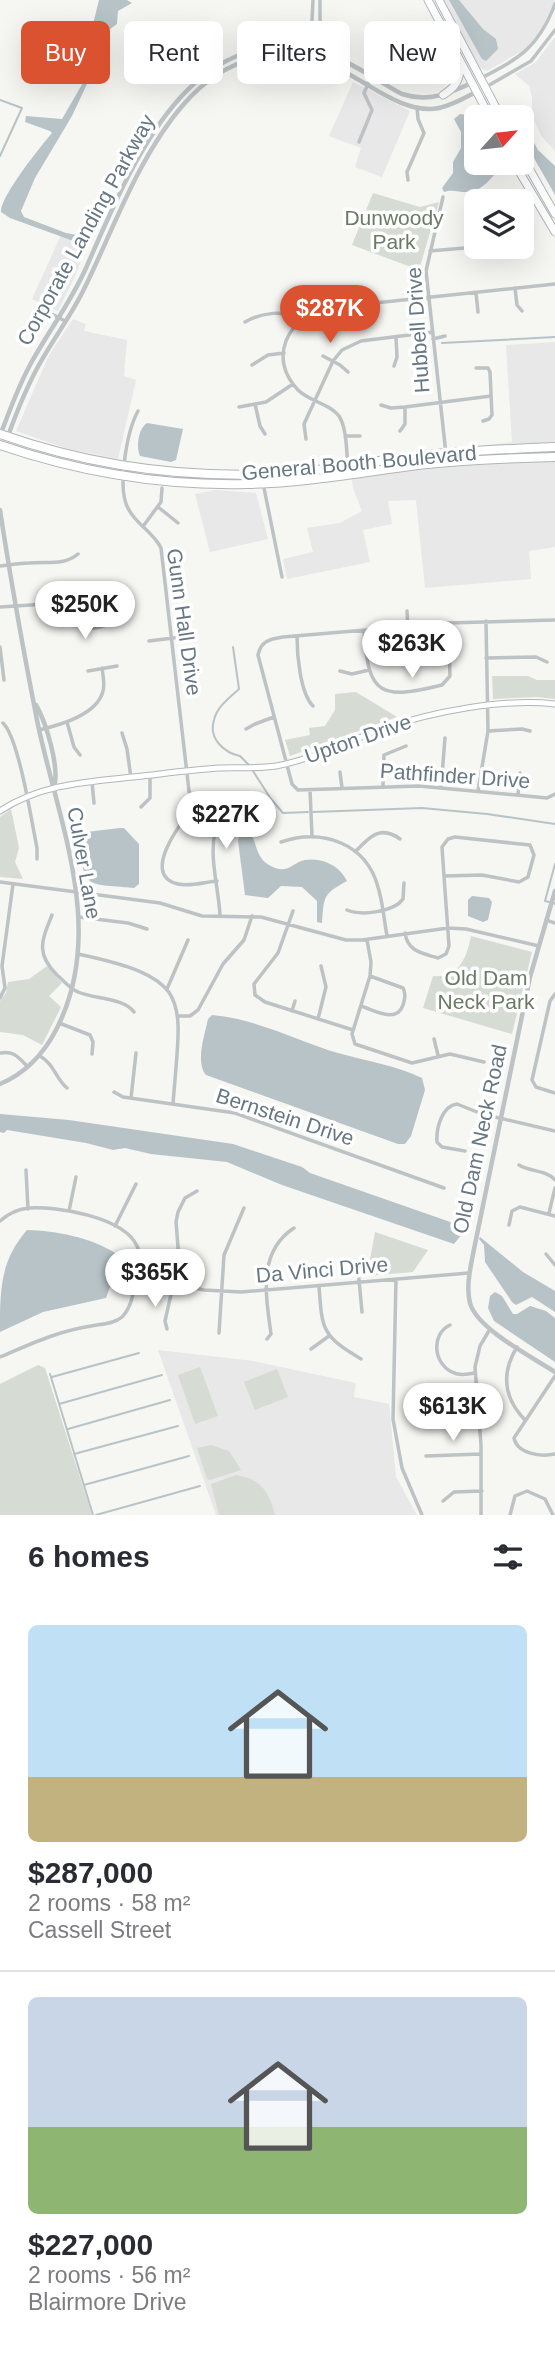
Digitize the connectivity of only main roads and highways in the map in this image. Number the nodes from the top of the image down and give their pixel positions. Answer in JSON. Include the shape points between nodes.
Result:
{"nodes":[{"id":1,"x":428,"y":0,"type":"edge"},
{"id":2,"x":439,"y":0,"type":"edge"},
{"id":3,"x":439,"y":21,"type":"edge"},
{"id":4,"x":460,"y":59,"type":"edge"},
{"id":5,"x":456,"y":84,"type":"edge"},
{"id":6,"x":443,"y":95,"type":"road end"},
{"id":7,"x":484,"y":105,"type":"edge"},
{"id":8,"x":495,"y":105,"type":"edge"},
{"id":9,"x":521,"y":175,"type":"edge"},
{"id":10,"x":533,"y":175,"type":"edge"},
{"id":11,"x":555,"y":214,"type":"edge"},
{"id":12,"x":555,"y":232,"type":"edge"},
{"id":13,"x":2,"y":436,"type":"edge"},
{"id":14,"x":555,"y":447,"type":"edge"},
{"id":15,"x":2,"y":448,"type":"edge"},
{"id":16,"x":555,"y":457,"type":"edge"},
{"id":17,"x":446,"y":458,"type":"junction"},
{"id":18,"x":262,"y":479,"type":"junction"},
{"id":19,"x":555,"y":705,"type":"edge"},
{"id":20,"x":0,"y":811,"type":"edge"}],
"edges":[{"from":1,"to":3,"type":"main road"},
{"from":2,"to":8,"type":"main road"},
{"from":4,"to":7,"type":"main road"},
{"from":5,"to":6,"type":"main road"},
{"from":9,"to":12,"type":"main road"},
{"from":10,"to":11,"type":"main road"},
{"from":13,"to":18,"type":"highway","name":"General Booth Boulevard","via":[[124,466]]},
{"from":14,"to":17,"type":"highway","name":"General Booth Boulevard"},
{"from":15,"to":18,"type":"highway","name":"General Booth Boulevard","via":[[124,476],[188,483]]},
{"from":16,"to":17,"type":"highway","name":"General Booth Boulevard"},
{"from":17,"to":18,"type":"highway","name":"General Booth Boulevard"},
{"from":19,"to":20,"type":"main road","name":"Upton Drive","via":[[531,703],[433,715],[286,764],[54,787]]}]}
